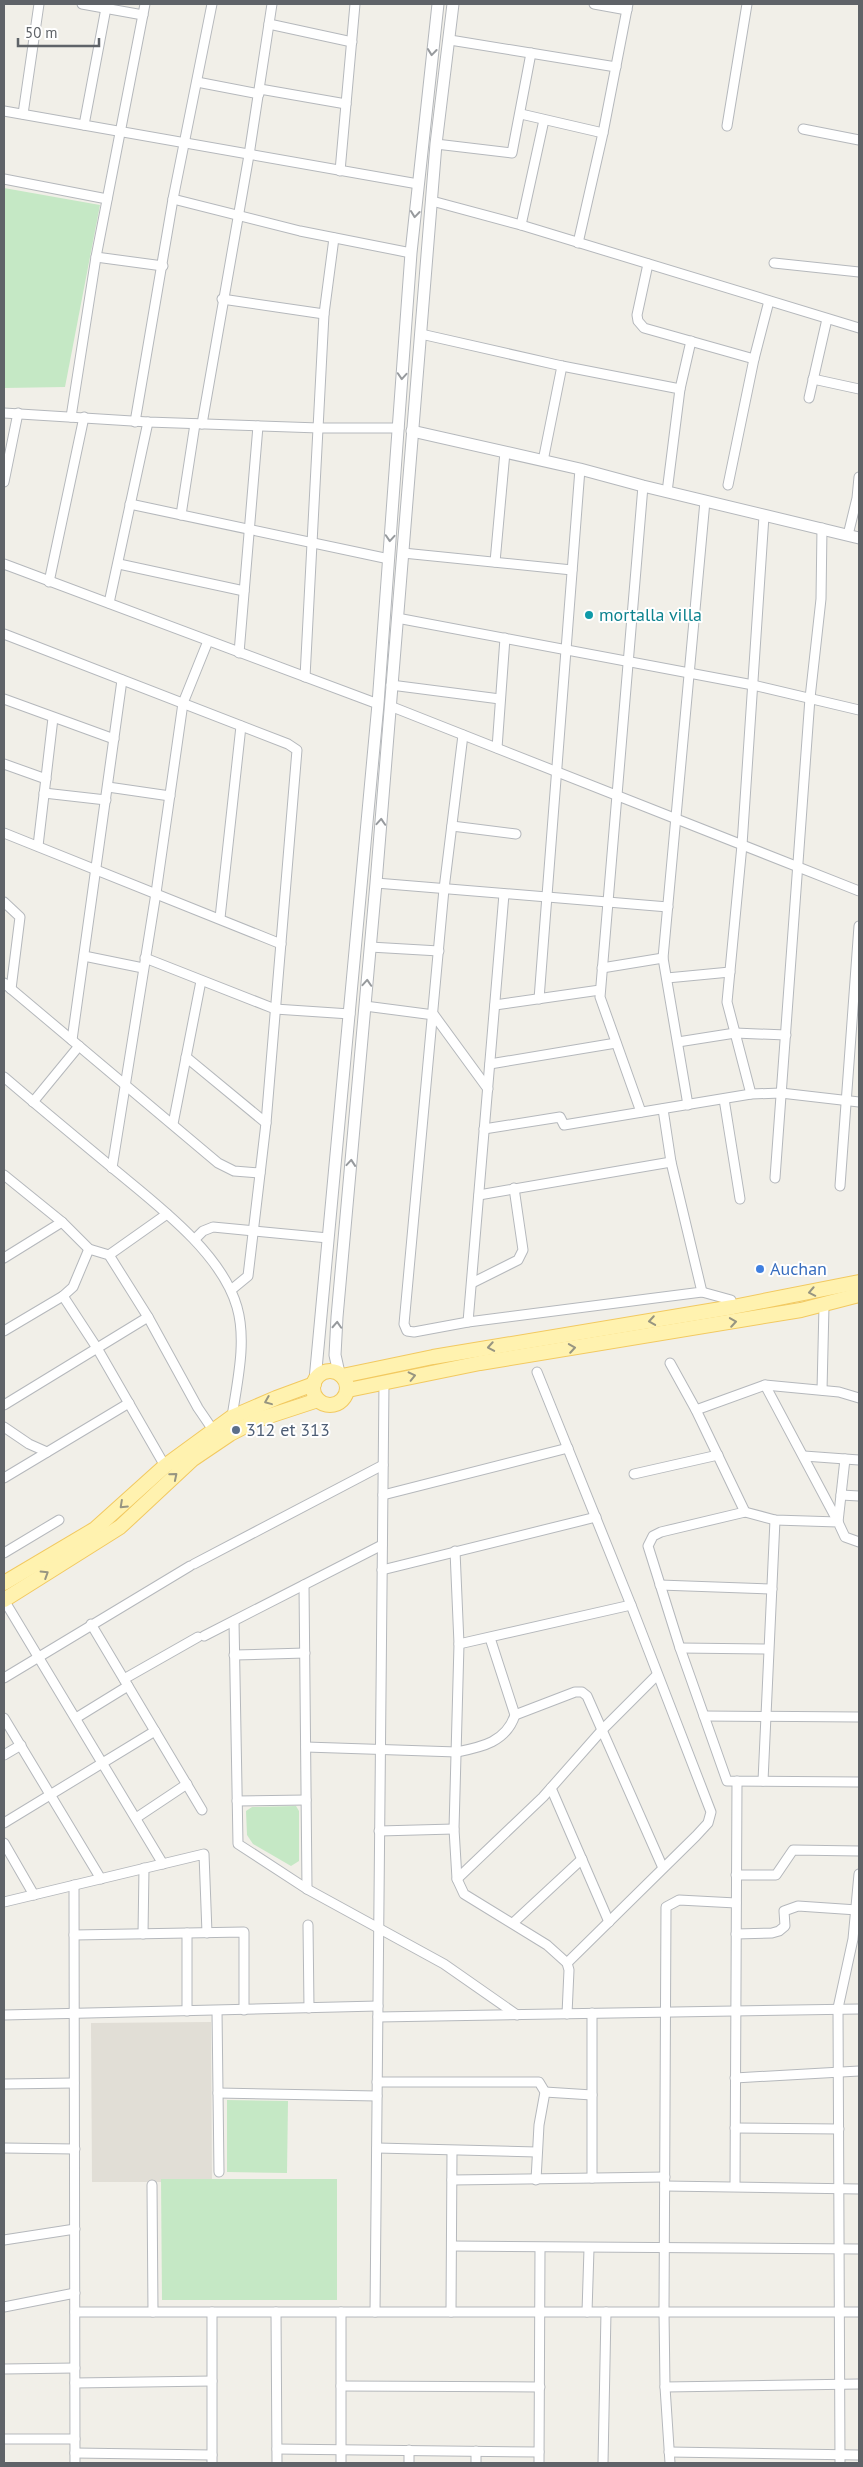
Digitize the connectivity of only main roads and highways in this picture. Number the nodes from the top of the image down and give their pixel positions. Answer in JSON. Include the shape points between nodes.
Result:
{"nodes":[{"id":1,"x":859,"y":1282,"type":"edge"},
{"id":2,"x":859,"y":1295,"type":"edge"},
{"id":3,"x":340,"y":1374,"type":"junction"},
{"id":4,"x":314,"y":1382,"type":"junction"},
{"id":5,"x":348,"y":1390,"type":"junction"},
{"id":6,"x":318,"y":1400,"type":"junction"},
{"id":7,"x":4,"y":1583,"type":"edge"},
{"id":8,"x":4,"y":1600,"type":"edge"}],
"edges":[{"from":1,"to":3,"type":"main road","one_way":true,"via":[[733,1307]]},
{"from":5,"to":2,"type":"main road","one_way":true,"via":[[480,1363],[824,1306]]},
{"from":3,"to":4,"type":"main road","via":[[326,1372]]},
{"from":3,"to":5,"type":"main road"},
{"from":4,"to":6,"type":"main road","via":[[313,1390]]},
{"from":4,"to":7,"type":"main road","one_way":true,"via":[[232,1417],[165,1466],[95,1529]]},
{"from":5,"to":6,"type":"main road","via":[[336,1404],[323,1404]]},
{"from":8,"to":6,"type":"main road","one_way":true,"via":[[120,1527],[194,1460],[230,1434],[264,1417]]}]}
